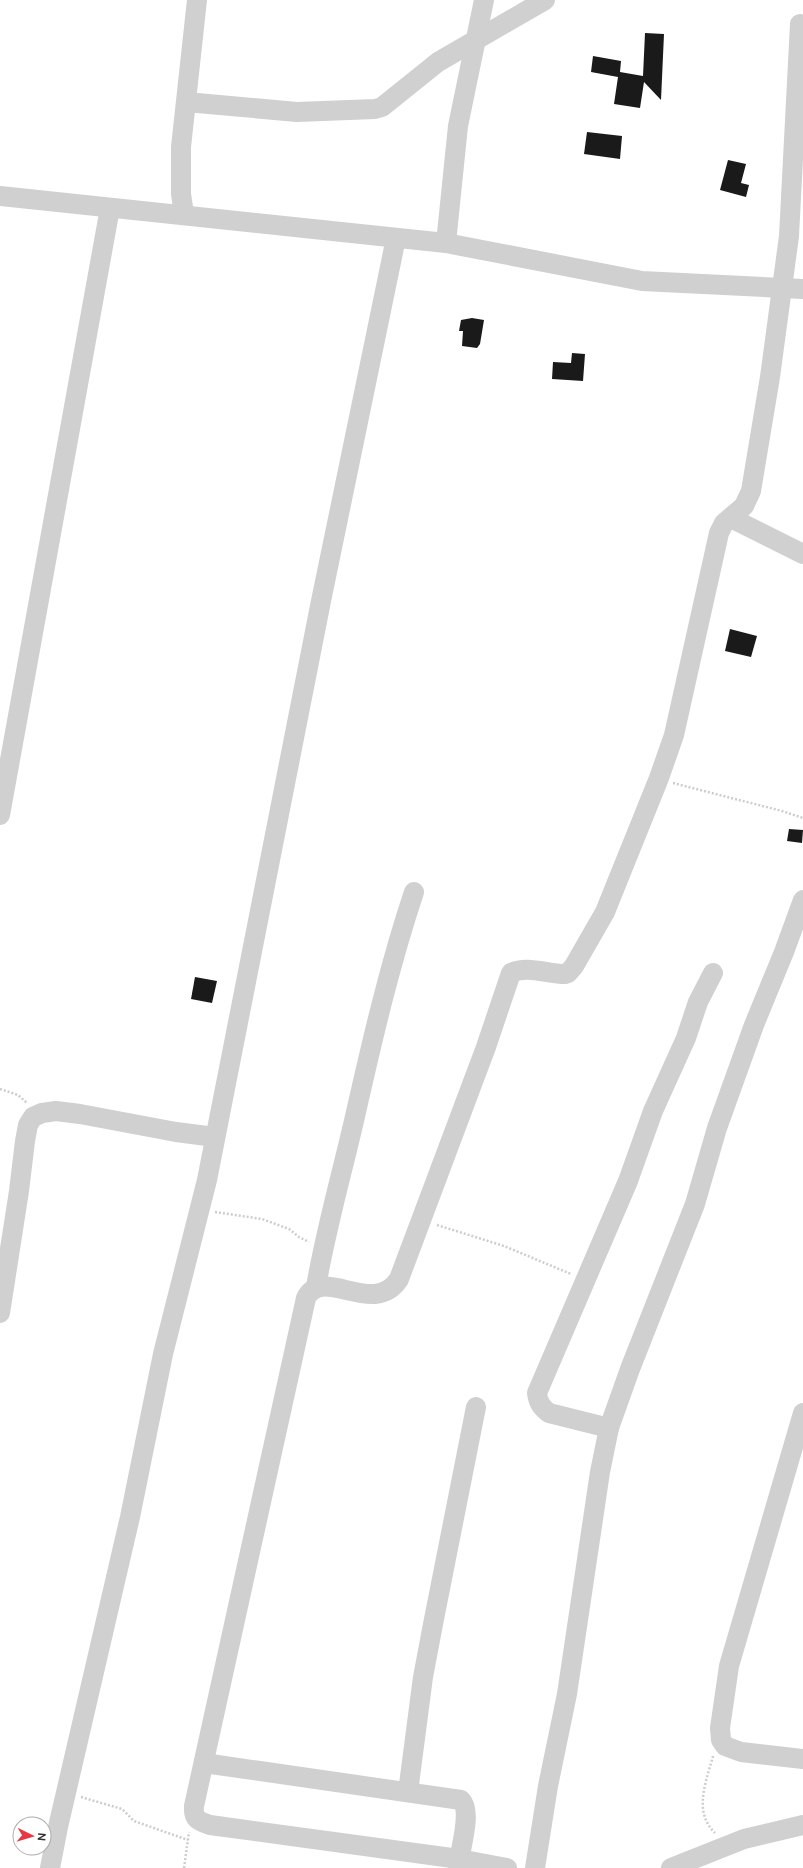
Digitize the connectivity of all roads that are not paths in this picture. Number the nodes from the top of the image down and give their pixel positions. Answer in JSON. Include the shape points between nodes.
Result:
{"nodes":[{"id":1,"x":197,"y":0,"type":"edge"},
{"id":2,"x":484,"y":0,"type":"edge"},
{"id":3,"x":545,"y":0,"type":"edge"},
{"id":4,"x":800,"y":24,"type":"dead end"},
{"id":5,"x":475,"y":40,"type":"junction"},
{"id":6,"x":186,"y":102,"type":"junction"},
{"id":7,"x":0,"y":196,"type":"edge"},
{"id":8,"x":110,"y":208,"type":"junction"},
{"id":9,"x":184,"y":214,"type":"junction"},
{"id":10,"x":396,"y":238,"type":"junction"},
{"id":11,"x":446,"y":243,"type":"junction"},
{"id":12,"x":783,"y":288,"type":"junction"},
{"id":13,"x":803,"y":289,"type":"edge"},
{"id":14,"x":731,"y":518,"type":"junction"},
{"id":15,"x":803,"y":554,"type":"edge"},
{"id":16,"x":0,"y":815,"type":"edge"},
{"id":17,"x":414,"y":892,"type":"dead end"},
{"id":18,"x":803,"y":900,"type":"edge"},
{"id":19,"x":712,"y":973,"type":"dead end"},
{"id":20,"x":216,"y":1137,"type":"junction"},
{"id":21,"x":316,"y":1287,"type":"junction"},
{"id":22,"x":0,"y":1313,"type":"edge"},
{"id":23,"x":476,"y":1407,"type":"dead end"},
{"id":24,"x":803,"y":1413,"type":"edge"},
{"id":25,"x":609,"y":1428,"type":"junction"},
{"id":26,"x":803,"y":1759,"type":"edge"},
{"id":27,"x":204,"y":1763,"type":"junction"},
{"id":28,"x":408,"y":1792,"type":"junction"},
{"id":29,"x":803,"y":1825,"type":"edge"},
{"id":30,"x":458,"y":1864,"type":"edge"},
{"id":31,"x":50,"y":1868,"type":"edge"},
{"id":32,"x":507,"y":1868,"type":"edge"},
{"id":33,"x":535,"y":1868,"type":"edge"},
{"id":34,"x":671,"y":1868,"type":"edge"}],
"edges":[{"from":1,"to":6,"type":"street"},
{"from":2,"to":5,"type":"street"},
{"from":3,"to":5,"type":"street"},
{"from":4,"to":12,"type":"street"},
{"from":5,"to":6,"type":"street","via":[[438,62],[382,107],[375,109],[297,112]]},
{"from":5,"to":11,"type":"street","via":[[458,126]]},
{"from":6,"to":9,"type":"street","via":[[180,175]]},
{"from":7,"to":8,"type":"street"},
{"from":8,"to":9,"type":"street"},
{"from":8,"to":16,"type":"street"},
{"from":9,"to":10,"type":"street"},
{"from":10,"to":11,"type":"street"},
{"from":10,"to":20,"type":"street"},
{"from":11,"to":12,"type":"street","via":[[642,281]]},
{"from":12,"to":13,"type":"street"},
{"from":12,"to":14,"type":"street","via":[[750,491],[744,506]]},
{"from":14,"to":15,"type":"street"},
{"from":14,"to":21,"type":"street","via":[[724,523],[718,533],[674,735],[605,912],[568,973],[525,970],[511,973],[486,1047],[399,1279],[393,1288],[385,1293],[374,1294],[325,1286]]},
{"from":17,"to":21,"type":"street","via":[[395,947],[380,1006]]},
{"from":18,"to":25,"type":"street","via":[[717,1128],[695,1204]]},
{"from":19,"to":25,"type":"street","via":[[653,1111],[628,1181],[537,1393],[542,1407],[549,1413]]},
{"from":20,"to":22,"type":"street","via":[[56,1111],[33,1118],[28,1125],[25,1141]]},
{"from":20,"to":31,"type":"street","via":[[163,1354],[130,1517]]},
{"from":21,"to":27,"type":"street","via":[[310,1290],[306,1298]]},
{"from":23,"to":28,"type":"street","via":[[431,1633]]},
{"from":24,"to":26,"type":"street","via":[[729,1666],[720,1728],[721,1740],[725,1746],[741,1752]]},
{"from":25,"to":33,"type":"street","via":[[600,1472],[568,1694],[548,1786]]},
{"from":27,"to":28,"type":"street"},
{"from":27,"to":30,"type":"street","via":[[194,1814],[198,1821]]},
{"from":28,"to":30,"type":"street","via":[[456,1798],[464,1803],[465,1824]]},
{"from":29,"to":34,"type":"street","via":[[744,1839]]},
{"from":30,"to":32,"type":"street"}]}
